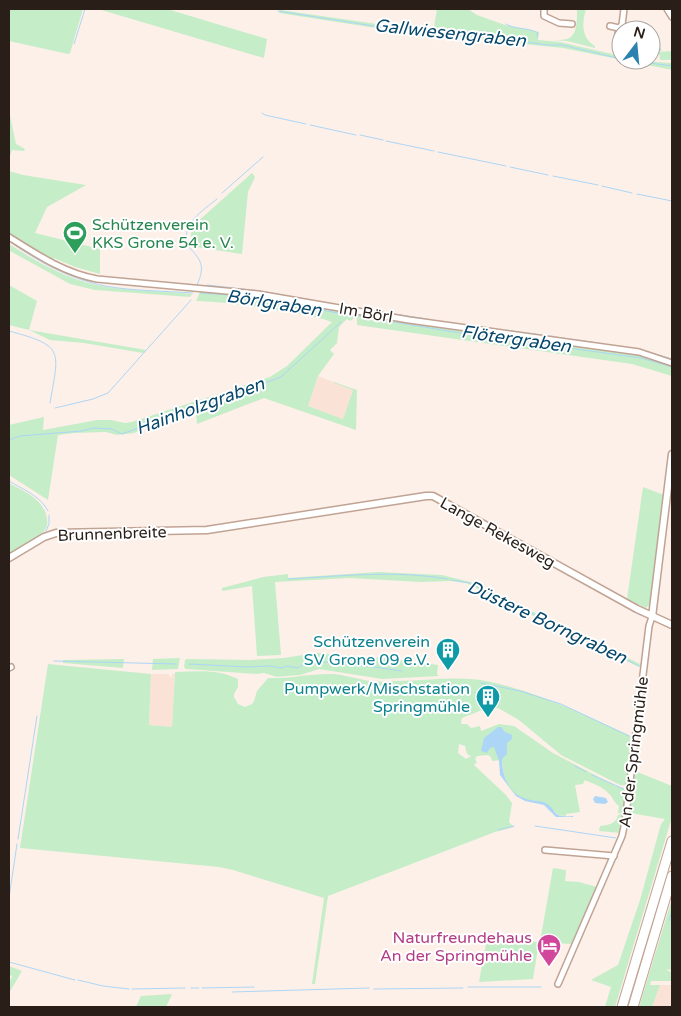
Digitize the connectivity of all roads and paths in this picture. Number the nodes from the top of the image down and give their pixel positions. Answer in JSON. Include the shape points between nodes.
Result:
{"nodes":[{"id":1,"x":544,"y":9,"type":"edge"},
{"id":2,"x":668,"y":9,"type":"edge"},
{"id":3,"x":672,"y":17,"type":"edge"},
{"id":4,"x":572,"y":24,"type":"dead end"},
{"id":5,"x":9,"y":236,"type":"edge"},
{"id":6,"x":672,"y":363,"type":"edge"},
{"id":7,"x":672,"y":454,"type":"edge"},
{"id":8,"x":192,"y":531,"type":"joint"},
{"id":9,"x":9,"y":558,"type":"edge"},
{"id":10,"x":652,"y":617,"type":"junction"},
{"id":11,"x":672,"y":625,"type":"edge"},
{"id":12,"x":672,"y":841,"type":"edge"},
{"id":13,"x":545,"y":850,"type":"dead end"},
{"id":14,"x":614,"y":856,"type":"junction"},
{"id":15,"x":672,"y":876,"type":"edge"},
{"id":16,"x":558,"y":984,"type":"dead end"},
{"id":17,"x":622,"y":1007,"type":"edge"},
{"id":18,"x":633,"y":1007,"type":"edge"}],
"edges":[{"from":1,"to":4,"type":"street","via":[[544,16]]},
{"from":2,"to":3,"type":"street"},
{"from":5,"to":6,"type":"street","name":"Im Börl","via":[[51,263],[97,279],[258,294],[409,320],[639,352]]},
{"from":7,"to":10,"type":"street"},
{"from":8,"to":9,"type":"street","name":"Brunnenbreite","via":[[56,533]]},
{"from":8,"to":10,"type":"street","name":"Lange Rekesweg","via":[[433,496]]},
{"from":10,"to":11,"type":"street","name":"Lange Rekesweg"},
{"from":10,"to":14,"type":"street","name":"An der Springmühle","via":[[625,822]]},
{"from":12,"to":17,"type":"highway"},
{"from":13,"to":14,"type":"street"},
{"from":14,"to":16,"type":"street","name":"An der Springmühle"},
{"from":15,"to":18,"type":"highway"}]}
